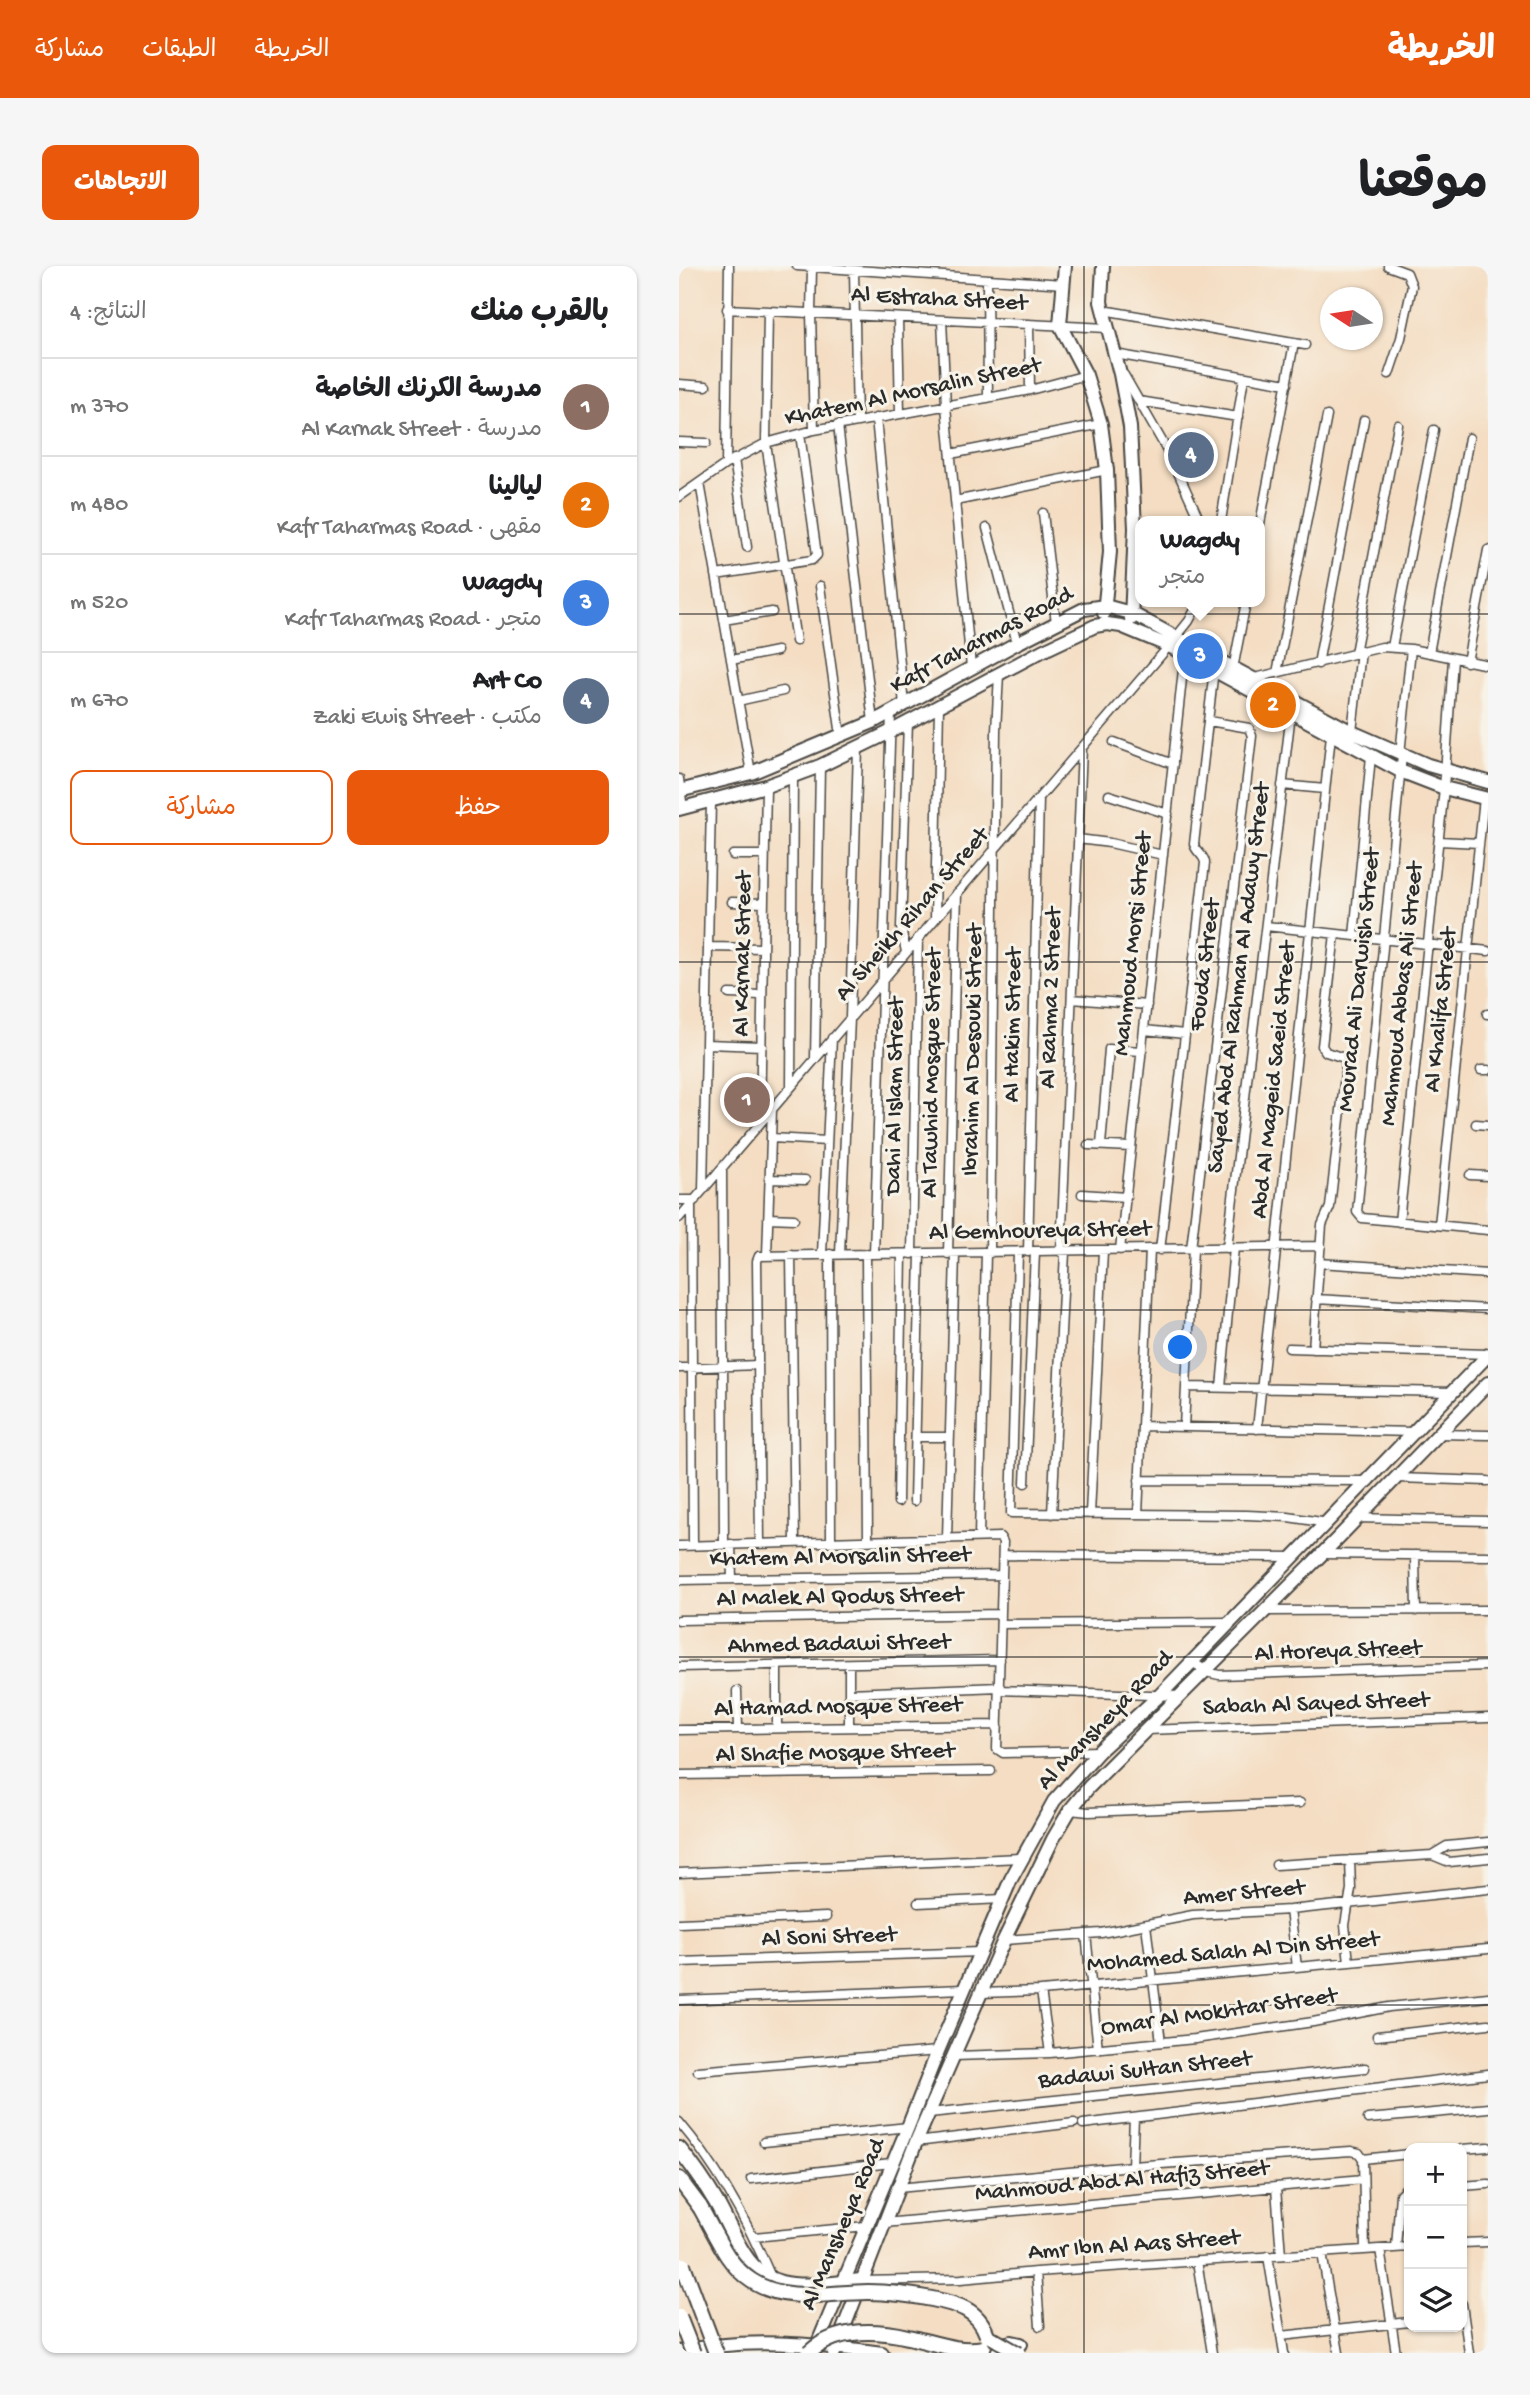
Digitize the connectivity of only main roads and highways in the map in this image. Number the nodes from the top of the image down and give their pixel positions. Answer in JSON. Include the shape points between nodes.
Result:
{"nodes":[{"id":1,"x":679,"y":2149,"type":"edge"},
{"id":2,"x":679,"y":2179,"type":"edge"},
{"id":3,"x":681,"y":2260,"type":"edge"},
{"id":4,"x":862,"y":2281,"type":"road end"},
{"id":5,"x":679,"y":2317,"type":"edge"},
{"id":6,"x":989,"y":2345,"type":"edge"},
{"id":7,"x":813,"y":2351,"type":"edge"},
{"id":8,"x":693,"y":2353,"type":"edge"},
{"id":9,"x":716,"y":2353,"type":"edge"}],
"edges":[{"from":1,"to":4,"type":"highway","via":[[758,2271],[772,2280],[798,2285]]},
{"from":2,"to":6,"type":"highway","bridge":true,"via":[[731,2262],[761,2286],[789,2294],[881,2292],[950,2303],[974,2313]]},
{"from":3,"to":9,"type":"highway","bridge":true},
{"from":5,"to":8,"type":"highway","bridge":true},
{"from":6,"to":7,"type":"highway","bridge":true,"via":[[956,2349],[907,2336],[863,2332],[835,2336]]}]}
